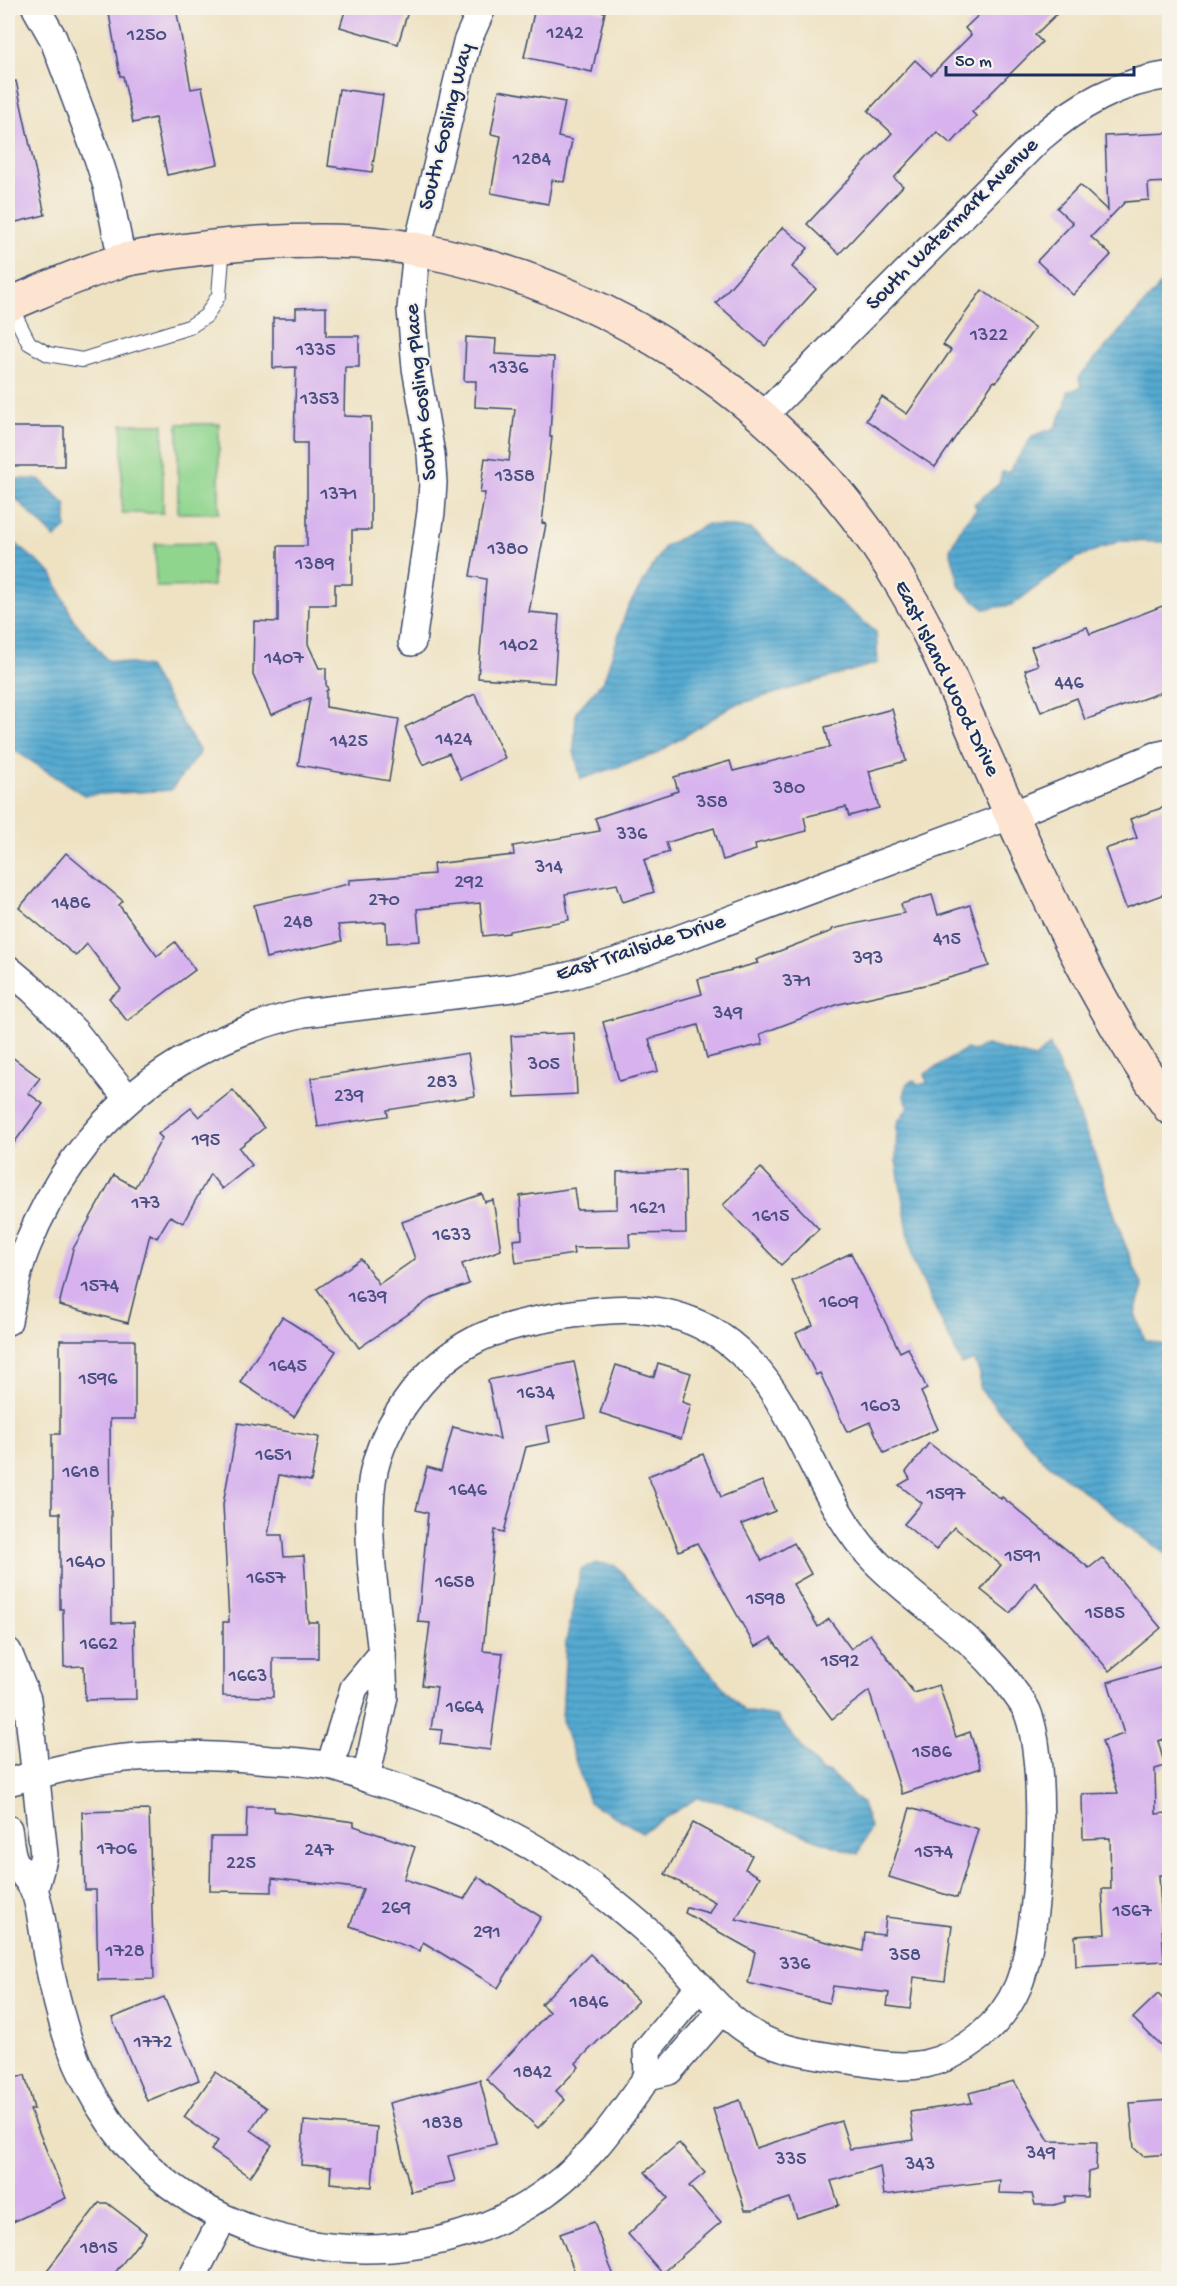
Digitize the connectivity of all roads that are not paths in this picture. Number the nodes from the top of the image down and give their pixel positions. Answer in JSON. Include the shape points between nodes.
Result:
{"nodes":[{"id":1,"x":36,"y":8,"type":"edge"},
{"id":2,"x":482,"y":8,"type":"edge"},
{"id":3,"x":1170,"y":75,"type":"edge"},
{"id":4,"x":223,"y":245,"type":"junction"},
{"id":5,"x":417,"y":249,"type":"junction"},
{"id":6,"x":122,"y":260,"type":"junction"},
{"id":7,"x":8,"y":305,"type":"edge"},
{"id":8,"x":763,"y":416,"type":"junction"},
{"id":9,"x":412,"y":642,"type":"dead end"},
{"id":10,"x":1170,"y":753,"type":"edge"},
{"id":11,"x":1012,"y":815,"type":"junction"},
{"id":12,"x":8,"y":969,"type":"edge"},
{"id":13,"x":128,"y":1099,"type":"junction"},
{"id":14,"x":1170,"y":1108,"type":"edge"},
{"id":15,"x":8,"y":1321,"type":"edge"},
{"id":16,"x":8,"y":1652,"type":"edge"},
{"id":17,"x":382,"y":1654,"type":"junction"},
{"id":18,"x":330,"y":1766,"type":"junction"},
{"id":19,"x":35,"y":1776,"type":"junction"},
{"id":20,"x":366,"y":1778,"type":"junction"},
{"id":21,"x":8,"y":1782,"type":"edge"},
{"id":22,"x":8,"y":1829,"type":"edge"},
{"id":23,"x":34,"y":1891,"type":"junction"},
{"id":24,"x":700,"y":1986,"type":"junction"},
{"id":25,"x":722,"y":2010,"type":"junction"},
{"id":26,"x":648,"y":2076,"type":"junction"},
{"id":27,"x":223,"y":2218,"type":"junction"},
{"id":28,"x":192,"y":2278,"type":"edge"}],
"edges":[{"from":1,"to":6,"type":"street","via":[[53,38],[98,158]]},
{"from":2,"to":5,"type":"street","name":"South Gosling Way","via":[[467,42]]},
{"from":3,"to":8,"type":"street","name":"South Watermark Avenue","via":[[1111,90],[1054,126]]},
{"from":4,"to":5,"type":"street","name":"East Island Wood Drive","via":[[296,241]]},
{"from":4,"to":6,"type":"street","name":"East Island Wood Drive"},
{"from":4,"to":7,"type":"lane","via":[[219,295],[206,316],[189,327],[82,360],[48,354],[29,343]]},
{"from":5,"to":8,"type":"street","name":"East Island Wood Drive","via":[[527,279],[592,305],[693,362]]},
{"from":5,"to":9,"type":"street","name":"South Gosling Place","via":[[411,309],[433,483]]},
{"from":6,"to":7,"type":"street","name":"East Island Wood Drive"},
{"from":8,"to":11,"type":"street","name":"East Island Wood Drive","via":[[843,499],[908,594]]},
{"from":10,"to":11,"type":"street","name":"East Trailside Drive"},
{"from":11,"to":13,"type":"street","name":"East Trailside Drive","via":[[625,959],[569,976],[512,988],[304,1013],[249,1028],[196,1052]]},
{"from":11,"to":14,"type":"street","name":"East Island Wood Drive","via":[[1103,1003]]},
{"from":12,"to":13,"type":"street","via":[[75,1032]]},
{"from":13,"to":15,"type":"street","name":"East Trailside Drive","via":[[84,1146],[49,1200],[27,1247]]},
{"from":16,"to":19,"type":"street","via":[[27,1699]]},
{"from":17,"to":18,"type":"street","via":[[354,1688]]},
{"from":17,"to":20,"type":"street","via":[[384,1696]]},
{"from":17,"to":25,"type":"street","via":[[370,1539],[371,1483],[387,1433],[412,1392],[450,1356],[476,1339],[522,1323],[638,1308],[676,1315],[711,1330],[738,1349],[770,1386],[832,1501],[876,1562],[998,1668],[1027,1709],[1038,1751],[1039,1846],[1027,1954],[1018,1987],[1001,2015],[977,2040],[951,2055],[924,2064],[894,2067],[784,2049],[750,2033]]},
{"from":18,"to":19,"type":"street","via":[[234,1756],[177,1755],[98,1761]]},
{"from":18,"to":20,"type":"street"},
{"from":19,"to":21,"type":"street"},
{"from":19,"to":23,"type":"street","via":[[44,1855]]},
{"from":20,"to":24,"type":"street","via":[[457,1809],[551,1858],[628,1914]]},
{"from":22,"to":23,"type":"street","via":[[14,1860]]},
{"from":23,"to":27,"type":"street","via":[[58,2010],[85,2081],[111,2123],[143,2160],[176,2189]]},
{"from":24,"to":25,"type":"street"},
{"from":24,"to":26,"type":"street","via":[[647,2050]]},
{"from":25,"to":26,"type":"street","via":[[669,2071]]},
{"from":26,"to":27,"type":"street","via":[[604,2139],[562,2181],[527,2206],[448,2240],[360,2251],[312,2247],[269,2237]]},
{"from":27,"to":28,"type":"street"}]}
